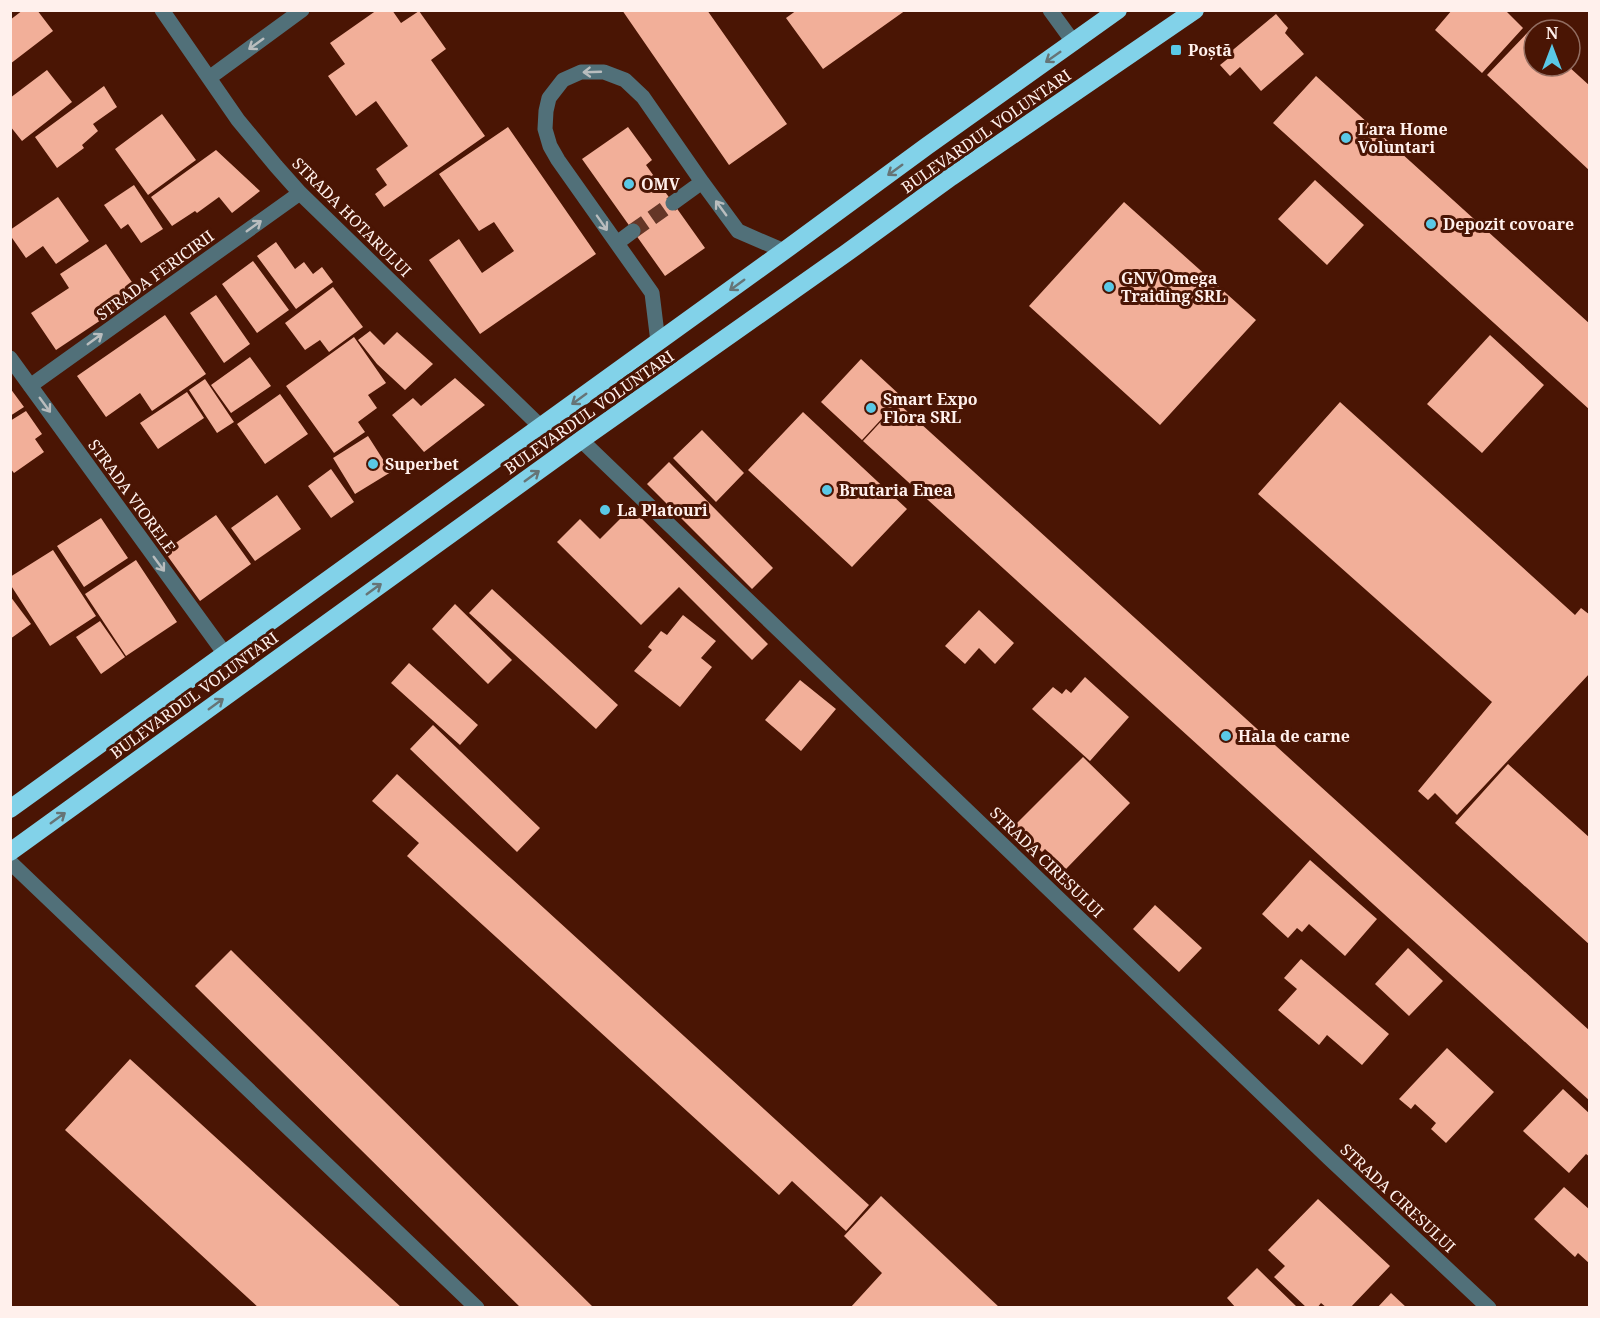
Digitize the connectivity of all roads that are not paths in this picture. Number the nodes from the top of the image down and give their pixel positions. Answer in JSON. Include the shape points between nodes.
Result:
{"nodes":[{"id":1,"x":162,"y":10,"type":"edge"},
{"id":2,"x":302,"y":10,"type":"edge"},
{"id":3,"x":1050,"y":10,"type":"edge"},
{"id":4,"x":1118,"y":10,"type":"edge"},
{"id":5,"x":1195,"y":10,"type":"edge"},
{"id":6,"x":1074,"y":43,"type":"junction"},
{"id":7,"x":209,"y":78,"type":"junction"},
{"id":8,"x":702,"y":182,"type":"junction"},
{"id":9,"x":300,"y":193,"type":"junction"},
{"id":10,"x":673,"y":203,"type":"tunnel mouth"},
{"id":11,"x":633,"y":231,"type":"tunnel mouth"},
{"id":12,"x":616,"y":243,"type":"junction"},
{"id":13,"x":784,"y":251,"type":"junction"},
{"id":14,"x":658,"y":342,"type":"junction"},
{"id":15,"x":10,"y":358,"type":"edge"},
{"id":16,"x":30,"y":386,"type":"junction"},
{"id":17,"x":541,"y":427,"type":"junction"},
{"id":18,"x":581,"y":440,"type":"junction"},
{"id":19,"x":225,"y":654,"type":"junction"},
{"id":20,"x":10,"y":809,"type":"edge"},
{"id":21,"x":10,"y":852,"type":"edge"},
{"id":22,"x":10,"y":862,"type":"edge"},
{"id":23,"x":477,"y":1308,"type":"edge"},
{"id":24,"x":1488,"y":1308,"type":"edge"}],
"edges":[{"from":1,"to":7,"type":"street","name":"STRADA HOTARULUI"},
{"from":2,"to":7,"type":"street","one_way":true},
{"from":3,"to":6,"type":"street"},
{"from":4,"to":6,"type":"highway","name":"BULEVARDUL VOLUNTARI"},
{"from":5,"to":18,"type":"highway","name":"BULEVARDUL VOLUNTARI","via":[[951,177]]},
{"from":6,"to":13,"type":"highway","name":"BULEVARDUL VOLUNTARI","one_way":true},
{"from":7,"to":9,"type":"street","name":"STRADA HOTARULUI","via":[[238,120]]},
{"from":8,"to":10,"type":"street"},
{"from":8,"to":12,"type":"street","one_way":true,"via":[[643,97],[625,80],[604,72],[581,72],[563,80],[549,98],[546,111],[545,129],[550,146]]},
{"from":13,"to":8,"type":"street","one_way":true,"via":[[738,231]]},
{"from":16,"to":9,"type":"street","name":"STRADA FERICIRII","one_way":true},
{"from":9,"to":17,"type":"street","name":"STRADA HOTARULUI"},
{"from":11,"to":12,"type":"street"},
{"from":12,"to":14,"type":"street","via":[[652,293]]},
{"from":13,"to":14,"type":"highway","name":"BULEVARDUL VOLUNTARI","one_way":true},
{"from":14,"to":17,"type":"highway","name":"BULEVARDUL VOLUNTARI","one_way":true},
{"from":15,"to":16,"type":"street","name":"STRADA VIORELE"},
{"from":16,"to":19,"type":"street","name":"STRADA VIORELE","one_way":true},
{"from":17,"to":19,"type":"highway","name":"BULEVARDUL VOLUNTARI"},
{"from":21,"to":18,"type":"highway","name":"BULEVARDUL VOLUNTARI","one_way":true},
{"from":18,"to":24,"type":"street","name":"STRADA CIRESULUI"},
{"from":19,"to":20,"type":"highway","name":"BULEVARDUL VOLUNTARI"},
{"from":22,"to":23,"type":"street"}]}
